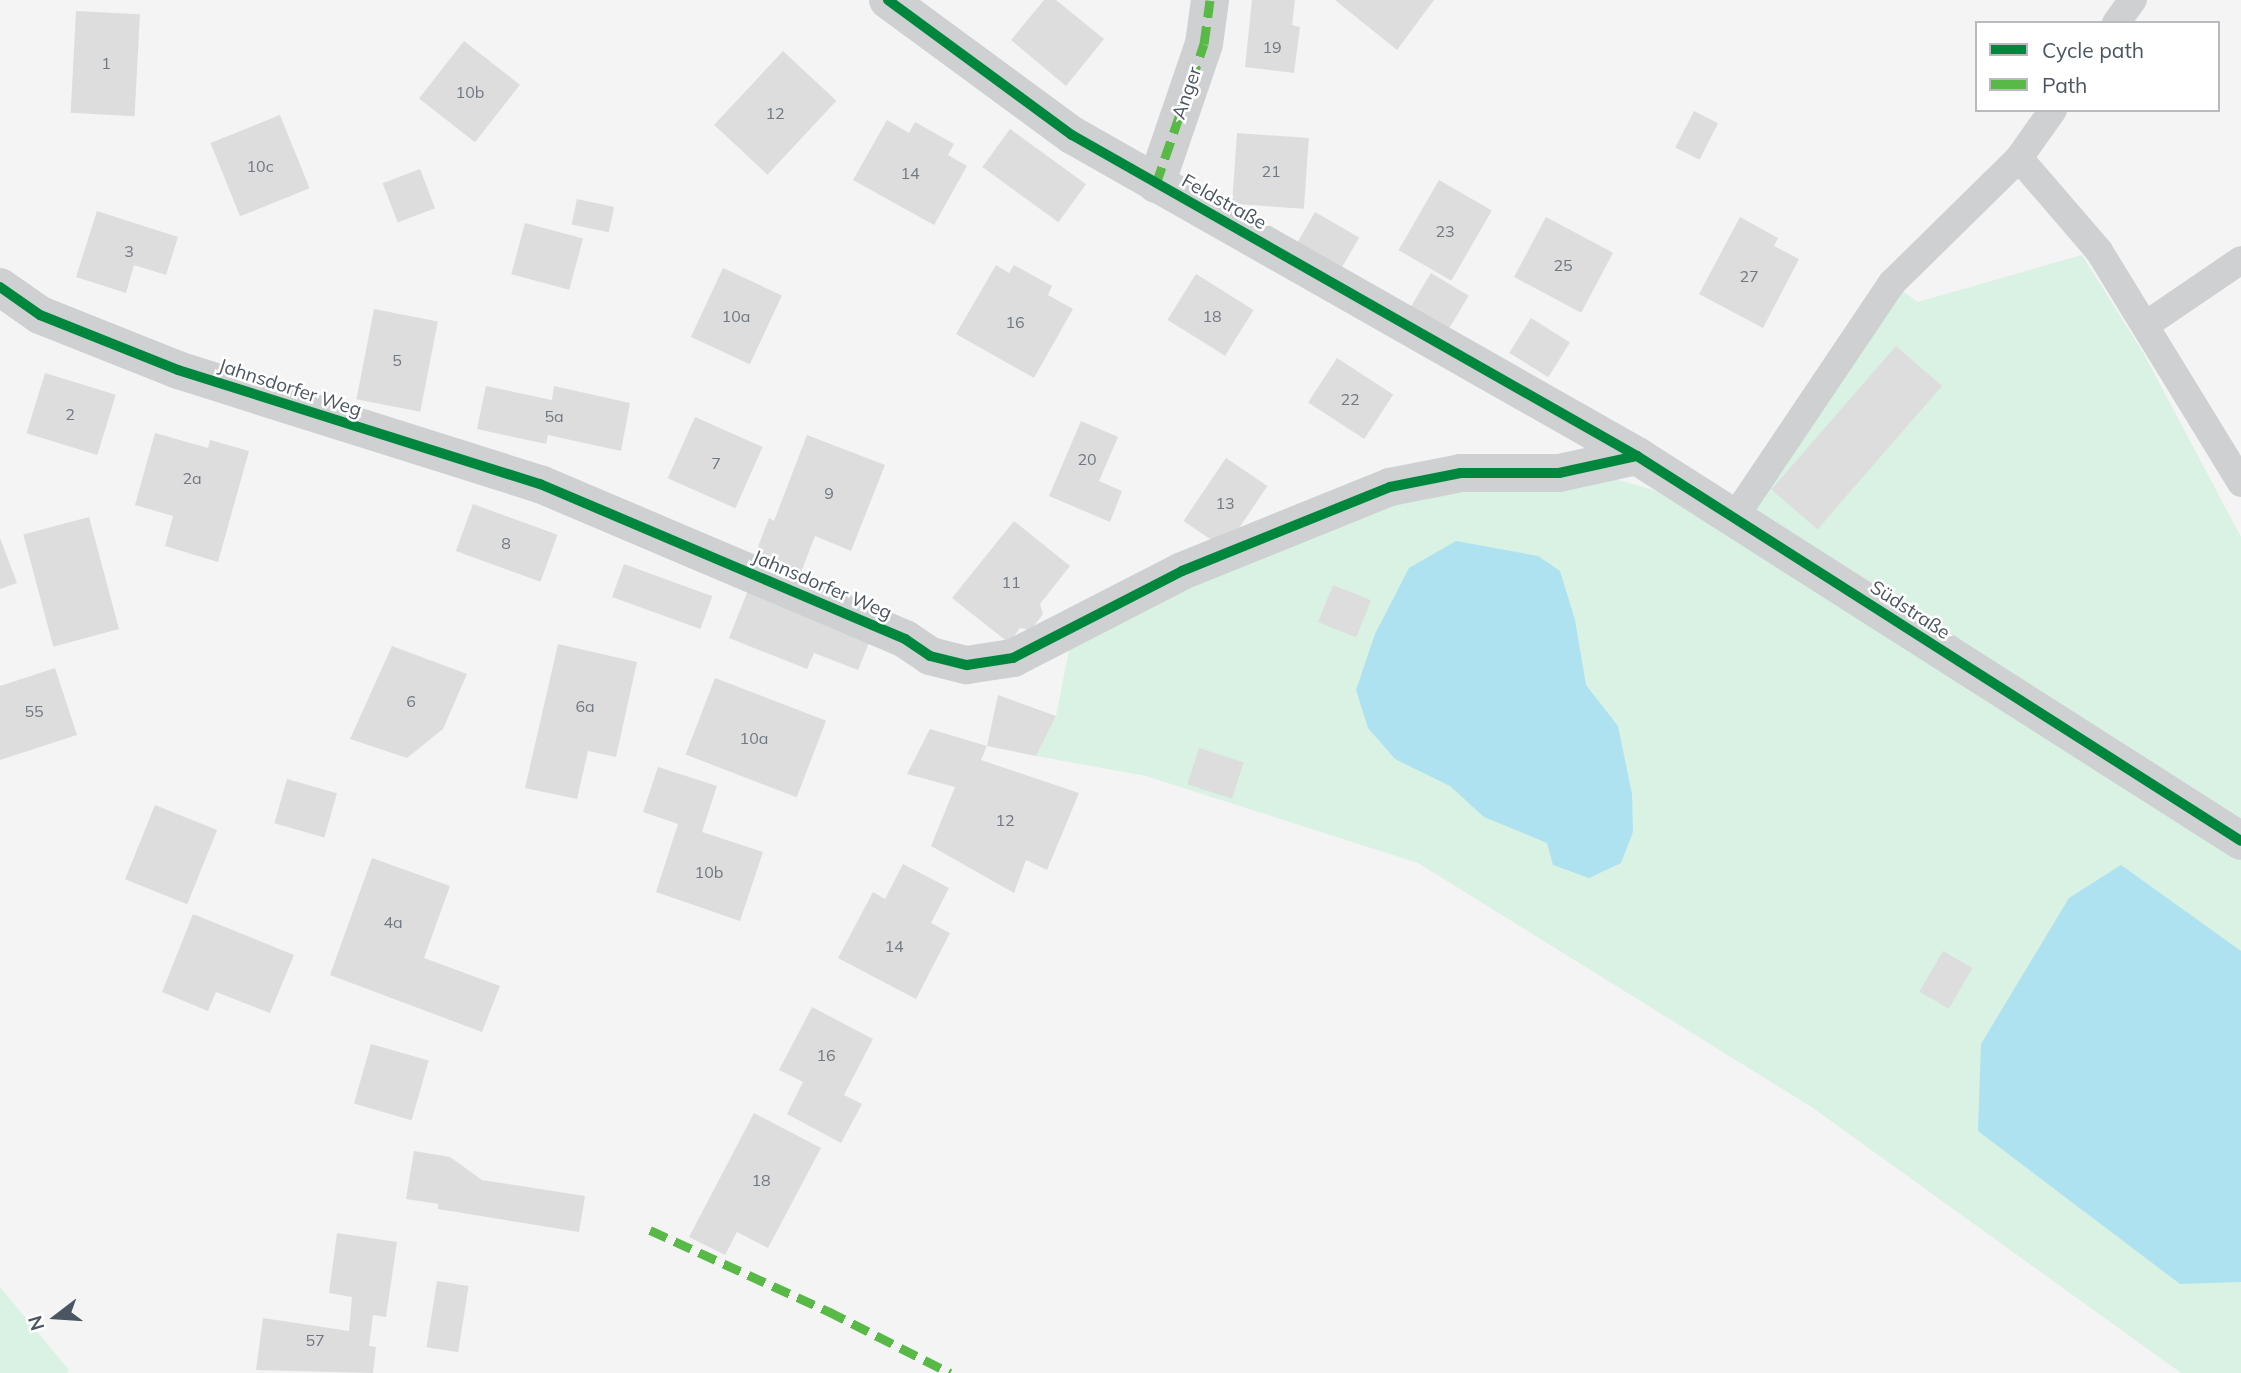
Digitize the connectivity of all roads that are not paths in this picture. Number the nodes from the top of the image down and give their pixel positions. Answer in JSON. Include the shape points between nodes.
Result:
{"nodes":[{"id":1,"x":888,"y":0,"type":"edge"},
{"id":2,"x":1210,"y":0,"type":"edge"},
{"id":3,"x":2133,"y":0,"type":"edge"},
{"id":4,"x":2117,"y":21,"type":"edge"},
{"id":5,"x":2052,"y":112,"type":"edge"},
{"id":6,"x":2019,"y":158,"type":"junction"},
{"id":7,"x":1156,"y":184,"type":"junction"},
{"id":8,"x":2241,"y":260,"type":"edge"},
{"id":9,"x":0,"y":287,"type":"edge"},
{"id":10,"x":2147,"y":324,"type":"junction"},
{"id":11,"x":1559,"y":410,"type":"joint"},
{"id":12,"x":1637,"y":456,"type":"junction"},
{"id":13,"x":2241,"y":483,"type":"edge"},
{"id":14,"x":1734,"y":519,"type":"junction"},
{"id":15,"x":2241,"y":841,"type":"edge"}],
"edges":[{"from":1,"to":7,"type":"street","name":"Feldstraße","via":[[1072,135]]},
{"from":2,"to":7,"type":"street","name":"Anger","via":[[1204,44]]},
{"from":3,"to":4,"type":"lane"},
{"from":5,"to":6,"type":"lane"},
{"from":6,"to":10,"type":"lane","via":[[2099,251]]},
{"from":6,"to":14,"type":"lane","via":[[1892,284]]},
{"from":7,"to":11,"type":"street","name":"Feldstraße"},
{"from":8,"to":10,"type":"lane"},
{"from":9,"to":12,"type":"street","name":"Jahnsdorfer Weg","via":[[40,315],[178,370],[540,484],[905,639],[930,656],[967,664],[1013,658],[1182,571],[1390,487],[1461,473],[1559,473]]},
{"from":10,"to":13,"type":"lane"},
{"from":11,"to":12,"type":"street","name":"Südstraße"},
{"from":12,"to":14,"type":"street","name":"Südstraße"},
{"from":14,"to":15,"type":"street","name":"Südstraße"}]}
